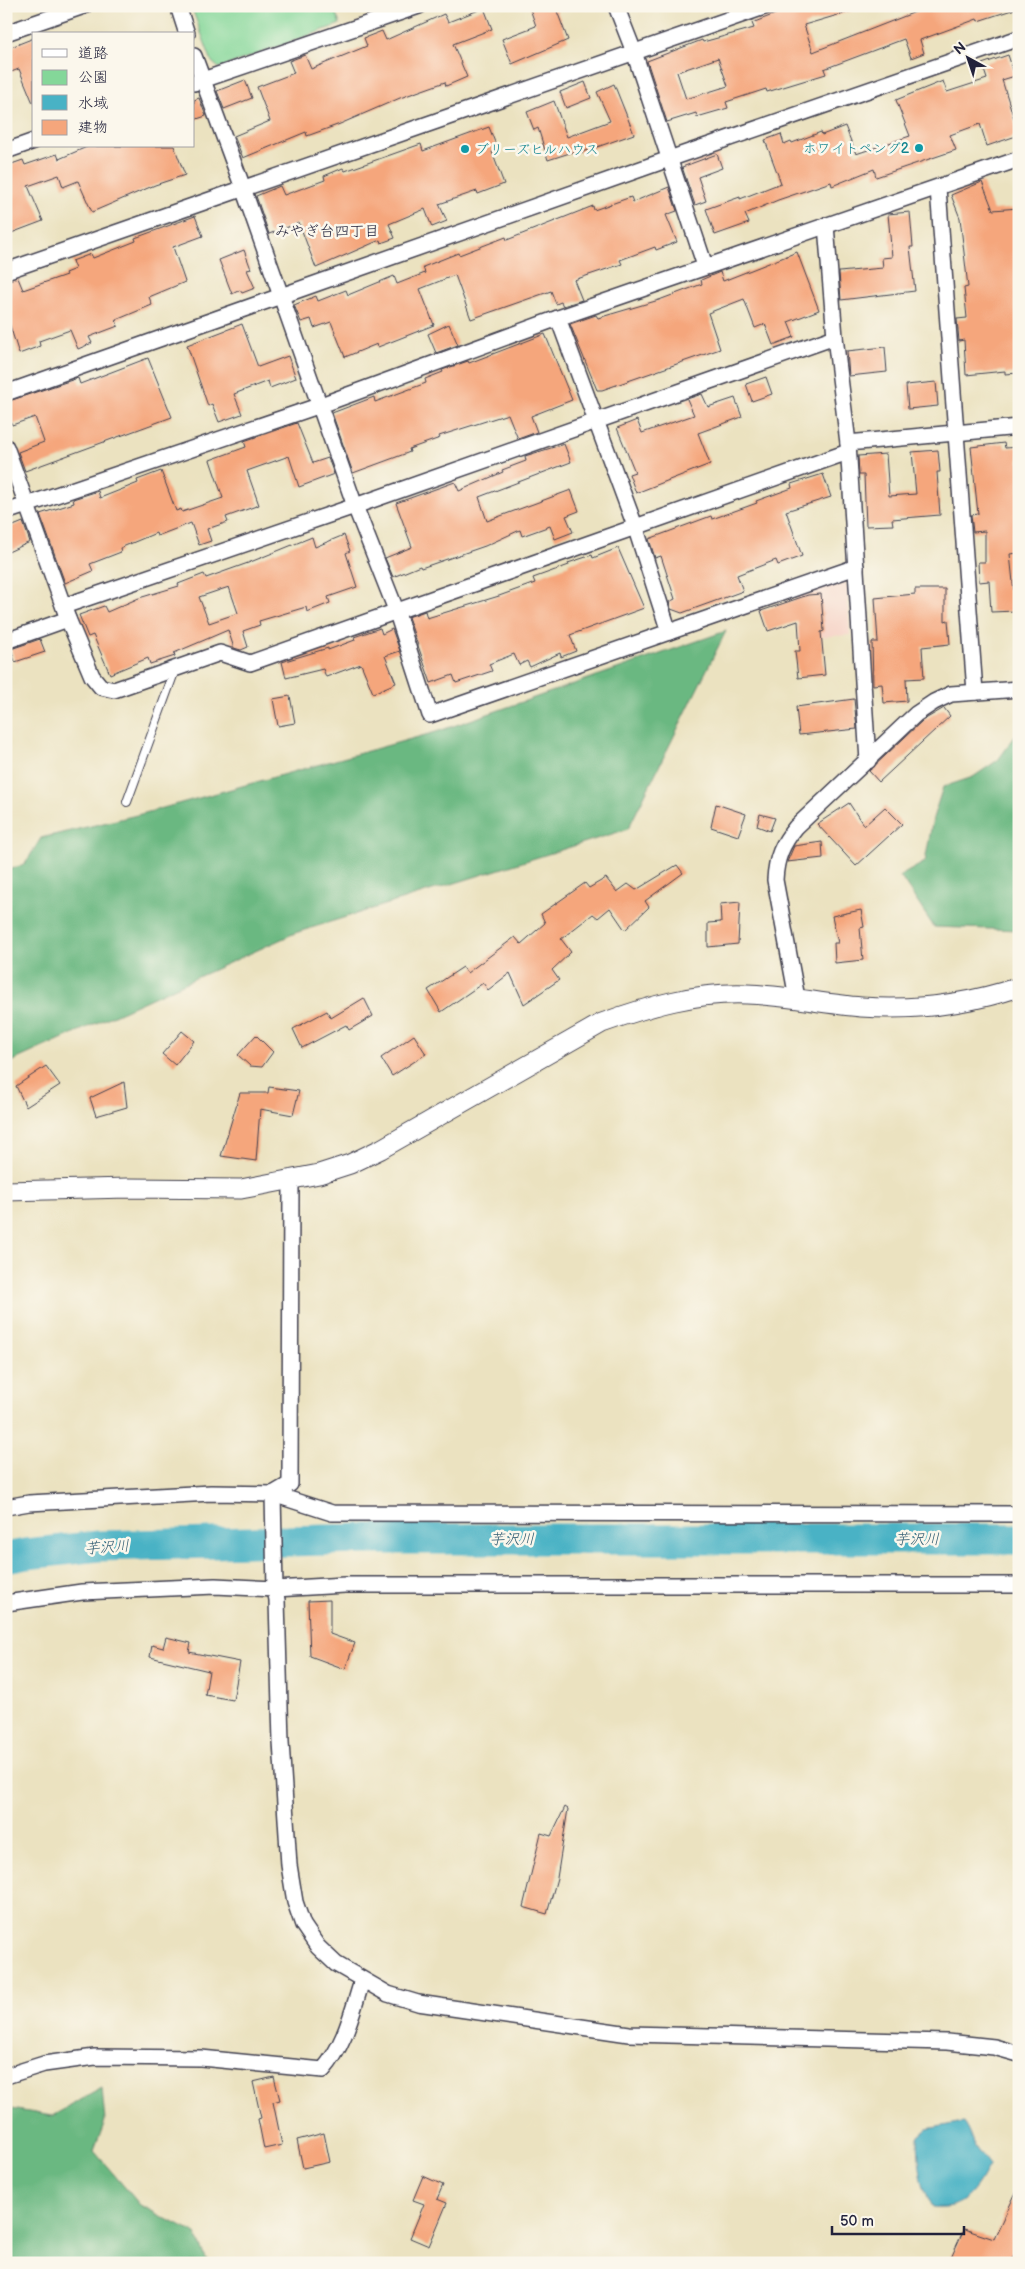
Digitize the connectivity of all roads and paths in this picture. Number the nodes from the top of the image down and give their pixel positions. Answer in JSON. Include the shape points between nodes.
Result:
{"nodes":[{"id":1,"x":84,"y":6,"type":"edge"},
{"id":2,"x":178,"y":6,"type":"edge"},
{"id":3,"x":418,"y":6,"type":"edge"},
{"id":4,"x":616,"y":6,"type":"edge"},
{"id":5,"x":766,"y":6,"type":"edge"},
{"id":6,"x":185,"y":32,"type":"edge"},
{"id":7,"x":6,"y":33,"type":"edge"},
{"id":8,"x":1019,"y":38,"type":"edge"},
{"id":9,"x":634,"y":52,"type":"junction"},
{"id":10,"x":195,"y":62,"type":"edge"},
{"id":11,"x":198,"y":82,"type":"edge"},
{"id":12,"x":32,"y":142,"type":"edge"},
{"id":13,"x":6,"y":151,"type":"edge"},
{"id":14,"x":669,"y":159,"type":"junction"},
{"id":15,"x":1019,"y":159,"type":"edge"},
{"id":16,"x":243,"y":188,"type":"junction"},
{"id":17,"x":938,"y":188,"type":"junction"},
{"id":18,"x":826,"y":225,"type":"junction"},
{"id":19,"x":705,"y":266,"type":"junction"},
{"id":20,"x":6,"y":270,"type":"edge"},
{"id":21,"x":282,"y":296,"type":"junction"},
{"id":22,"x":558,"y":318,"type":"junction"},
{"id":23,"x":835,"y":337,"type":"junction"},
{"id":24,"x":6,"y":393,"type":"edge"},
{"id":25,"x":321,"y":405,"type":"junction"},
{"id":26,"x":595,"y":421,"type":"junction"},
{"id":27,"x":1019,"y":427,"type":"edge"},
{"id":28,"x":956,"y":432,"type":"junction"},
{"id":29,"x":6,"y":447,"type":"edge"},
{"id":30,"x":848,"y":447,"type":"junction"},
{"id":31,"x":27,"y":505,"type":"junction"},
{"id":32,"x":355,"y":506,"type":"junction"},
{"id":33,"x":6,"y":512,"type":"edge"},
{"id":34,"x":635,"y":526,"type":"junction"},
{"id":35,"x":856,"y":567,"type":"junction"},
{"id":36,"x":396,"y":610,"type":"junction"},
{"id":37,"x":66,"y":613,"type":"junction"},
{"id":38,"x":669,"y":632,"type":"junction"},
{"id":39,"x":6,"y":641,"type":"edge"},
{"id":40,"x":175,"y":670,"type":"junction"},
{"id":41,"x":1019,"y":689,"type":"edge"},
{"id":42,"x":975,"y":692,"type":"junction"},
{"id":43,"x":868,"y":760,"type":"junction"},
{"id":44,"x":127,"y":802,"type":"dead end"},
{"id":45,"x":1019,"y":987,"type":"edge"},
{"id":46,"x":797,"y":998,"type":"junction"},
{"id":47,"x":291,"y":1180,"type":"junction"},
{"id":48,"x":6,"y":1191,"type":"edge"},
{"id":49,"x":273,"y":1494,"type":"junction"},
{"id":50,"x":6,"y":1507,"type":"edge"},
{"id":51,"x":1019,"y":1514,"type":"edge"},
{"id":52,"x":1019,"y":1585,"type":"edge"},
{"id":53,"x":275,"y":1589,"type":"junction"},
{"id":54,"x":6,"y":1603,"type":"edge"},
{"id":55,"x":362,"y":1981,"type":"junction"},
{"id":56,"x":1019,"y":2054,"type":"edge"},
{"id":57,"x":6,"y":2076,"type":"edge"}],
"edges":[{"from":1,"to":7,"type":"street"},
{"from":2,"to":6,"type":"street"},
{"from":3,"to":11,"type":"street"},
{"from":4,"to":9,"type":"street"},
{"from":5,"to":9,"type":"street"},
{"from":8,"to":14,"type":"street"},
{"from":9,"to":14,"type":"street"},
{"from":9,"to":16,"type":"street"},
{"from":10,"to":11,"type":"street"},
{"from":11,"to":16,"type":"street"},
{"from":12,"to":13,"type":"street"},
{"from":14,"to":19,"type":"street"},
{"from":14,"to":21,"type":"street"},
{"from":15,"to":17,"type":"street"},
{"from":16,"to":20,"type":"street"},
{"from":16,"to":21,"type":"street"},
{"from":17,"to":18,"type":"street"},
{"from":17,"to":28,"type":"street"},
{"from":18,"to":19,"type":"street"},
{"from":18,"to":23,"type":"street"},
{"from":19,"to":22,"type":"street"},
{"from":21,"to":24,"type":"street"},
{"from":21,"to":25,"type":"street"},
{"from":22,"to":25,"type":"street"},
{"from":22,"to":26,"type":"street"},
{"from":23,"to":26,"type":"street"},
{"from":23,"to":30,"type":"street"},
{"from":25,"to":31,"type":"street"},
{"from":25,"to":32,"type":"street"},
{"from":26,"to":32,"type":"street"},
{"from":26,"to":34,"type":"street"},
{"from":27,"to":28,"type":"street"},
{"from":28,"to":30,"type":"street"},
{"from":28,"to":42,"type":"street"},
{"from":29,"to":31,"type":"street"},
{"from":30,"to":34,"type":"street"},
{"from":30,"to":35,"type":"street"},
{"from":31,"to":33,"type":"street"},
{"from":31,"to":37,"type":"street"},
{"from":32,"to":36,"type":"street"},
{"from":32,"to":37,"type":"street"},
{"from":34,"to":36,"type":"street"},
{"from":34,"to":38,"type":"street"},
{"from":35,"to":38,"type":"street"},
{"from":35,"to":43,"type":"street"},
{"from":36,"to":38,"type":"street","via":[[430,714]]},
{"from":36,"to":40,"type":"street","via":[[250,663],[220,653]]},
{"from":37,"to":39,"type":"street"},
{"from":37,"to":40,"type":"street","via":[[92,676],[101,687],[114,690]]},
{"from":40,"to":44,"type":"lane"},
{"from":41,"to":42,"type":"street"},
{"from":42,"to":43,"type":"street","via":[[951,694],[934,702],[916,714]]},
{"from":43,"to":46,"type":"street","via":[[796,827],[784,842],[776,861],[775,880]]},
{"from":45,"to":46,"type":"street","via":[[981,999],[908,1008],[861,1007]]},
{"from":46,"to":47,"type":"street","via":[[713,995],[678,1000],[602,1023],[380,1149],[350,1164]]},
{"from":47,"to":48,"type":"street","via":[[241,1188]]},
{"from":47,"to":49,"type":"street","via":[[290,1484]]},
{"from":49,"to":50,"type":"street","via":[[211,1493]]},
{"from":49,"to":51,"type":"street","via":[[332,1513]]},
{"from":49,"to":53,"type":"street"},
{"from":52,"to":53,"type":"street","via":[[345,1585]]},
{"from":53,"to":54,"type":"street","via":[[214,1586],[82,1592]]},
{"from":53,"to":55,"type":"street","via":[[288,1856],[295,1902],[303,1925],[318,1947]]},
{"from":55,"to":56,"type":"street","via":[[388,1994],[418,2003],[629,2034],[947,2042],[994,2047]]},
{"from":55,"to":57,"type":"street","via":[[342,2041],[334,2058],[323,2070],[201,2058],[95,2057],[44,2064]]}]}
